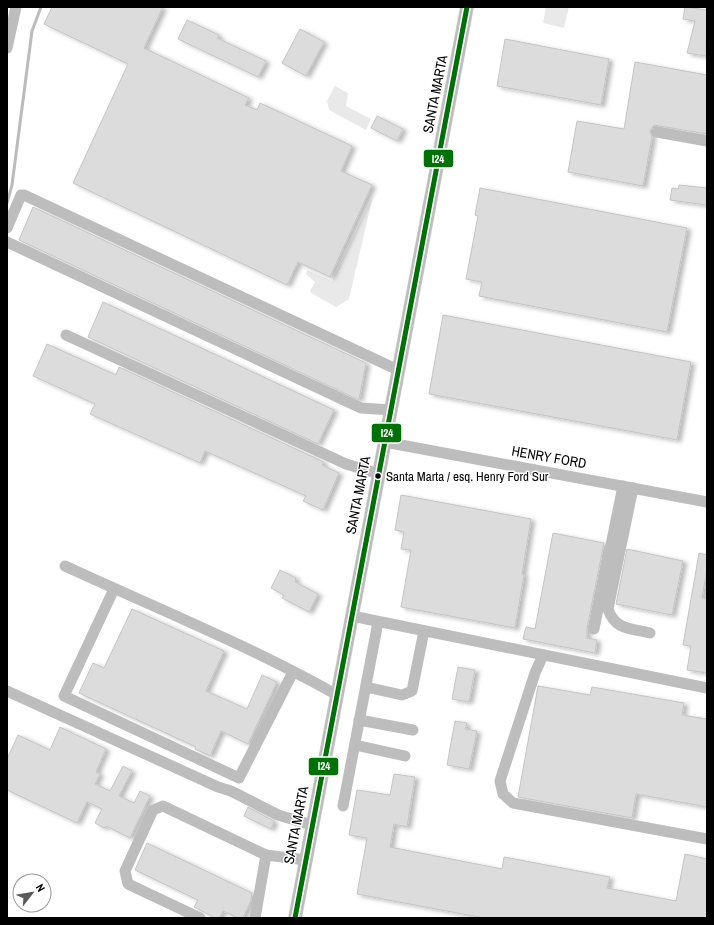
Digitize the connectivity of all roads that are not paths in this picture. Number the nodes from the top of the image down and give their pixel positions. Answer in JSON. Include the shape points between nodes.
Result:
{"nodes":[{"id":1,"x":16,"y":7,"type":"edge"},
{"id":2,"x":467,"y":7,"type":"edge"},
{"id":3,"x":7,"y":48,"type":"edge"},
{"id":4,"x":656,"y":132,"type":"dead end"},
{"id":5,"x":707,"y":141,"type":"edge"},
{"id":6,"x":7,"y":228,"type":"edge"},
{"id":7,"x":7,"y":242,"type":"edge"},
{"id":8,"x":66,"y":335,"type":"dead end"},
{"id":9,"x":398,"y":370,"type":"junction"},
{"id":10,"x":391,"y":410,"type":"junction"},
{"id":11,"x":385,"y":442,"type":"junction"},
{"id":12,"x":379,"y":474,"type":"junction"},
{"id":13,"x":628,"y":487,"type":"junction"},
{"id":14,"x":707,"y":502,"type":"edge"},
{"id":15,"x":65,"y":566,"type":"dead end"},
{"id":16,"x":114,"y":589,"type":"junction"},
{"id":17,"x":352,"y":616,"type":"junction"},
{"id":18,"x":378,"y":622,"type":"junction"},
{"id":19,"x":594,"y":629,"type":"dead end"},
{"id":20,"x":424,"y":631,"type":"junction"},
{"id":21,"x":650,"y":633,"type":"dead end"},
{"id":22,"x":543,"y":655,"type":"junction"},
{"id":23,"x":293,"y":672,"type":"junction"},
{"id":24,"x":366,"y":687,"type":"junction"},
{"id":25,"x":707,"y":688,"type":"edge"},
{"id":26,"x":7,"y":691,"type":"edge"},
{"id":27,"x":337,"y":695,"type":"junction"},
{"id":28,"x":359,"y":720,"type":"junction"},
{"id":29,"x":413,"y":730,"type":"dead end"},
{"id":30,"x":355,"y":745,"type":"junction"},
{"id":31,"x":405,"y":756,"type":"dead end"},
{"id":32,"x":343,"y":806,"type":"dead end"},
{"id":33,"x":312,"y":825,"type":"junction"},
{"id":34,"x":707,"y":838,"type":"edge"},
{"id":35,"x":266,"y":855,"type":"junction"},
{"id":36,"x":306,"y":860,"type":"junction"},
{"id":37,"x":200,"y":918,"type":"edge"},
{"id":38,"x":255,"y":918,"type":"edge"},
{"id":39,"x":295,"y":918,"type":"edge"}],
"edges":[{"from":1,"to":3,"type":"street"},
{"from":2,"to":9,"type":"main road","name":"SANTA MARTA"},
{"from":4,"to":5,"type":"street"},
{"from":6,"to":9,"type":"street","via":[[21,195],[24,195]]},
{"from":7,"to":10,"type":"street","via":[[361,408]]},
{"from":8,"to":12,"type":"street","via":[[346,464]]},
{"from":9,"to":10,"type":"main road","name":"SANTA MARTA"},
{"from":10,"to":11,"type":"main road","name":"SANTA MARTA"},
{"from":11,"to":12,"type":"main road","name":"SANTA MARTA"},
{"from":11,"to":13,"type":"street","name":"HENRY FORD"},
{"from":12,"to":17,"type":"main road","name":"SANTA MARTA"},
{"from":13,"to":14,"type":"street","name":"HENRY FORD"},
{"from":13,"to":19,"type":"street"},
{"from":13,"to":21,"type":"street","via":[[608,608],[616,624]]},
{"from":15,"to":16,"type":"street"},
{"from":16,"to":23,"type":"street"},
{"from":16,"to":23,"type":"street","via":[[64,696],[239,778]]},
{"from":17,"to":18,"type":"street"},
{"from":17,"to":27,"type":"main road","name":"SANTA MARTA"},
{"from":18,"to":20,"type":"street"},
{"from":18,"to":24,"type":"street"},
{"from":20,"to":22,"type":"street"},
{"from":20,"to":24,"type":"street","via":[[413,688],[409,693]]},
{"from":22,"to":25,"type":"street"},
{"from":22,"to":34,"type":"street","via":[[500,781],[503,794],[513,803]]},
{"from":23,"to":27,"type":"street"},
{"from":24,"to":28,"type":"street"},
{"from":26,"to":33,"type":"street","via":[[218,787],[231,790],[278,815]]},
{"from":27,"to":33,"type":"main road","name":"SANTA MARTA"},
{"from":28,"to":29,"type":"street"},
{"from":28,"to":30,"type":"street"},
{"from":30,"to":31,"type":"street"},
{"from":30,"to":32,"type":"street"},
{"from":33,"to":36,"type":"main road","name":"SANTA MARTA"},
{"from":35,"to":36,"type":"street"},
{"from":35,"to":37,"type":"street","via":[[163,806],[153,810],[125,871],[128,884]]},
{"from":35,"to":38,"type":"street"},
{"from":36,"to":39,"type":"main road","name":"SANTA MARTA"}]}
